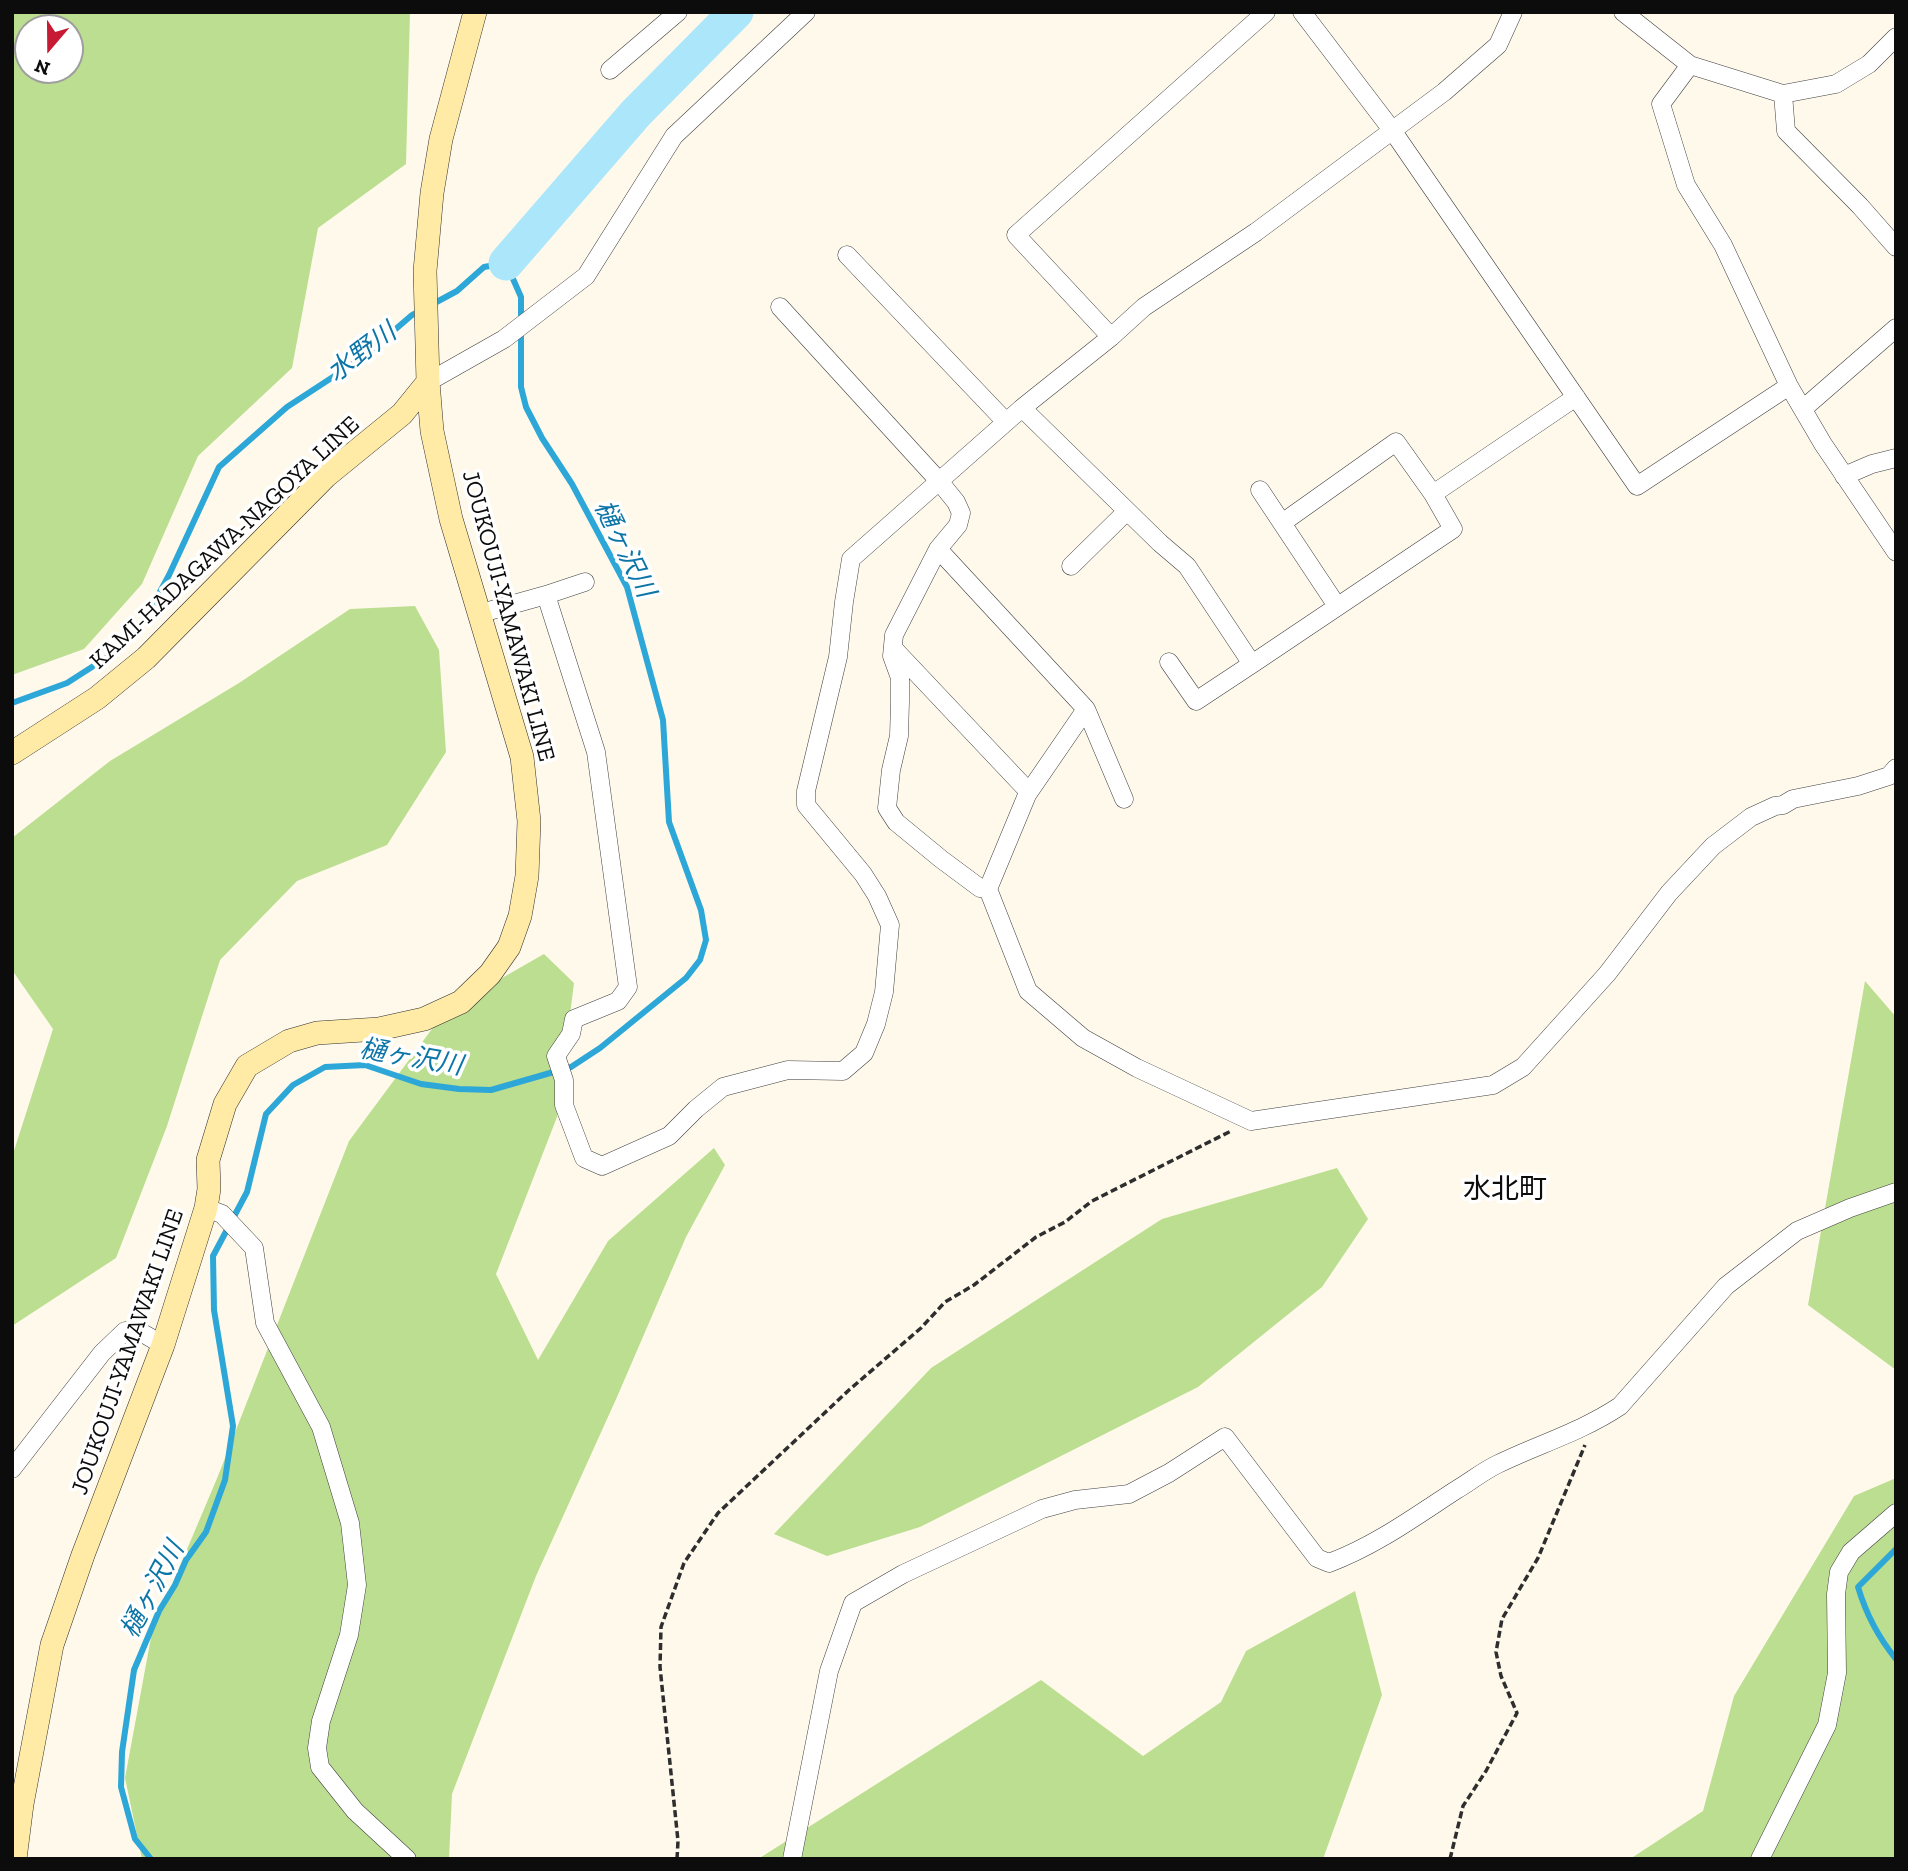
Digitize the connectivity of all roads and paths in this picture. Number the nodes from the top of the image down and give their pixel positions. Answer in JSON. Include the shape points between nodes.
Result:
{"nodes":[{"id":1,"x":475,"y":12,"type":"edge"},
{"id":2,"x":678,"y":12,"type":"edge"},
{"id":3,"x":806,"y":12,"type":"edge"},
{"id":4,"x":1266,"y":12,"type":"edge"},
{"id":5,"x":1302,"y":12,"type":"edge"},
{"id":6,"x":1513,"y":12,"type":"edge"},
{"id":7,"x":1623,"y":12,"type":"edge"},
{"id":8,"x":1896,"y":37,"type":"edge"},
{"id":9,"x":1690,"y":65,"type":"junction"},
{"id":10,"x":610,"y":70,"type":"dead end"},
{"id":11,"x":1783,"y":94,"type":"junction"},
{"id":12,"x":1392,"y":130,"type":"junction"},
{"id":13,"x":1896,"y":247,"type":"edge"},
{"id":14,"x":846,"y":255,"type":"dead end"},
{"id":15,"x":780,"y":307,"type":"dead end"},
{"id":16,"x":1896,"y":328,"type":"edge"},
{"id":17,"x":1111,"y":337,"type":"junction"},
{"id":18,"x":428,"y":382,"type":"junction"},
{"id":19,"x":1789,"y":386,"type":"junction"},
{"id":20,"x":1576,"y":397,"type":"junction"},
{"id":21,"x":1022,"y":408,"type":"junction"},
{"id":22,"x":1804,"y":408,"type":"junction"},
{"id":23,"x":1006,"y":422,"type":"junction"},
{"id":24,"x":1896,"y":458,"type":"edge"},
{"id":25,"x":1844,"y":477,"type":"junction"},
{"id":26,"x":939,"y":481,"type":"junction"},
{"id":27,"x":1260,"y":490,"type":"dead end"},
{"id":28,"x":1433,"y":494,"type":"junction"},
{"id":29,"x":1127,"y":511,"type":"junction"},
{"id":30,"x":1282,"y":523,"type":"junction"},
{"id":31,"x":938,"y":549,"type":"junction"},
{"id":32,"x":1896,"y":552,"type":"edge"},
{"id":33,"x":1071,"y":566,"type":"dead end"},
{"id":34,"x":585,"y":582,"type":"dead end"},
{"id":35,"x":546,"y":596,"type":"junction"},
{"id":36,"x":1337,"y":606,"type":"junction"},
{"id":37,"x":478,"y":614,"type":"junction"},
{"id":38,"x":893,"y":648,"type":"junction"},
{"id":39,"x":1169,"y":662,"type":"dead end"},
{"id":40,"x":1252,"y":664,"type":"junction"},
{"id":41,"x":1086,"y":709,"type":"junction"},
{"id":42,"x":12,"y":753,"type":"edge"},
{"id":43,"x":1896,"y":768,"type":"edge"},
{"id":44,"x":1029,"y":792,"type":"junction"},
{"id":45,"x":1124,"y":799,"type":"dead end"},
{"id":46,"x":988,"y":889,"type":"junction"},
{"id":47,"x":1251,"y":1121,"type":"junction"},
{"id":48,"x":1896,"y":1192,"type":"edge"},
{"id":49,"x":214,"y":1211,"type":"junction"},
{"id":50,"x":163,"y":1345,"type":"junction"},
{"id":51,"x":1594,"y":1423,"type":"junction"},
{"id":52,"x":12,"y":1469,"type":"edge"},
{"id":53,"x":1896,"y":1513,"type":"edge"},
{"id":54,"x":15,"y":1859,"type":"edge"},
{"id":55,"x":407,"y":1859,"type":"edge"},
{"id":56,"x":677,"y":1859,"type":"edge"},
{"id":57,"x":792,"y":1859,"type":"edge"},
{"id":58,"x":1450,"y":1859,"type":"edge"},
{"id":59,"x":1760,"y":1859,"type":"edge"}],
"edges":[{"from":1,"to":18,"type":"main road","name":"JOUKOUJI-YAMAWAKI LINE","via":[[441,139],[432,193],[425,271]]},
{"from":2,"to":10,"type":"street"},
{"from":3,"to":18,"type":"street","via":[[674,136],[586,276],[504,338]]},
{"from":4,"to":17,"type":"street","via":[[1016,234]]},
{"from":5,"to":12,"type":"street"},
{"from":6,"to":12,"type":"street","via":[[1498,45]]},
{"from":7,"to":9,"type":"street"},
{"from":8,"to":11,"type":"street","via":[[1869,64],[1836,84]]},
{"from":9,"to":11,"type":"street"},
{"from":9,"to":19,"type":"street","via":[[1661,104],[1686,186],[1723,246]]},
{"from":11,"to":13,"type":"street","via":[[1786,131]]},
{"from":12,"to":17,"type":"street","via":[[1256,232],[1144,307]]},
{"from":12,"to":20,"type":"street"},
{"from":14,"to":23,"type":"street"},
{"from":15,"to":26,"type":"street"},
{"from":16,"to":22,"type":"street"},
{"from":17,"to":21,"type":"street"},
{"from":18,"to":37,"type":"main road","name":"JOUKOUJI-YAMAWAKI LINE","via":[[432,431]]},
{"from":18,"to":42,"type":"main road","name":"KAMI-HADAGAWA-NAGOYA LINE","via":[[402,414],[326,476],[146,658],[97,698]]},
{"from":19,"to":20,"type":"street","via":[[1637,486]]},
{"from":19,"to":22,"type":"street"},
{"from":20,"to":28,"type":"street"},
{"from":21,"to":23,"type":"street"},
{"from":21,"to":29,"type":"street"},
{"from":22,"to":25,"type":"street"},
{"from":23,"to":26,"type":"street"},
{"from":24,"to":25,"type":"street"},
{"from":25,"to":32,"type":"street"},
{"from":26,"to":31,"type":"street","via":[[961,513],[958,525]]},
{"from":26,"to":35,"type":"street","via":[[852,559],[838,657],[806,791],[806,805],[863,874],[890,925],[884,992],[864,1053],[843,1071],[788,1070],[723,1087],[669,1136],[602,1166],[583,1158],[564,1105],[564,1080],[556,1056],[572,1034],[574,1019],[618,1001],[628,987],[596,752]]},
{"from":27,"to":30,"type":"street"},
{"from":28,"to":30,"type":"street","via":[[1396,442]]},
{"from":28,"to":36,"type":"street","via":[[1453,529]]},
{"from":29,"to":33,"type":"street"},
{"from":29,"to":40,"type":"street","via":[[1187,566]]},
{"from":30,"to":36,"type":"street"},
{"from":31,"to":38,"type":"street","via":[[894,635]]},
{"from":31,"to":41,"type":"street"},
{"from":34,"to":35,"type":"street"},
{"from":35,"to":37,"type":"street"},
{"from":36,"to":40,"type":"street"},
{"from":37,"to":49,"type":"main road","name":"JOUKOUJI-YAMAWAKI LINE","via":[[522,757],[529,821],[527,876],[509,947],[461,1002],[424,1019],[379,1029],[317,1033],[289,1041],[247,1066],[225,1104],[208,1160]]},
{"from":38,"to":44,"type":"street"},
{"from":38,"to":46,"type":"street","via":[[900,702],[887,808],[896,822],[941,859]]},
{"from":39,"to":40,"type":"street","via":[[1196,701]]},
{"from":41,"to":44,"type":"street"},
{"from":41,"to":45,"type":"street"},
{"from":43,"to":47,"type":"street","via":[[1889,776],[1858,786],[1775,806],[1751,817],[1713,846],[1523,1067],[1493,1085]]},
{"from":44,"to":46,"type":"street"},
{"from":46,"to":47,"type":"street","via":[[1028,991],[1083,1038]]},
{"from":47,"to":56,"type":"path","via":[[1092,1200],[945,1302],[718,1513],[684,1563],[661,1627],[660,1667]]},
{"from":48,"to":51,"type":"street","via":[[1797,1231],[1726,1286],[1620,1406]]},
{"from":49,"to":50,"type":"main road","name":"JOUKOUJI-YAMAWAKI LINE"},
{"from":49,"to":55,"type":"street","via":[[254,1248],[265,1323],[321,1426],[350,1523],[357,1585],[349,1634],[321,1720],[320,1767],[355,1811]]},
{"from":50,"to":52,"type":"street","via":[[139,1331],[125,1331],[102,1353]]},
{"from":50,"to":54,"type":"main road","name":"JOUKOUJI-YAMAWAKI LINE","via":[[52,1645]]},
{"from":51,"to":57,"type":"street","via":[[1497,1465],[1399,1527],[1329,1563],[1317,1558],[1225,1437],[1129,1494],[1042,1509],[903,1574],[853,1603],[829,1671]]},
{"from":51,"to":58,"type":"path","via":[[1538,1558],[1502,1619],[1496,1652],[1517,1713],[1463,1806]]},
{"from":53,"to":59,"type":"street","via":[[1851,1552],[1839,1572],[1837,1673],[1827,1725]]}]}
